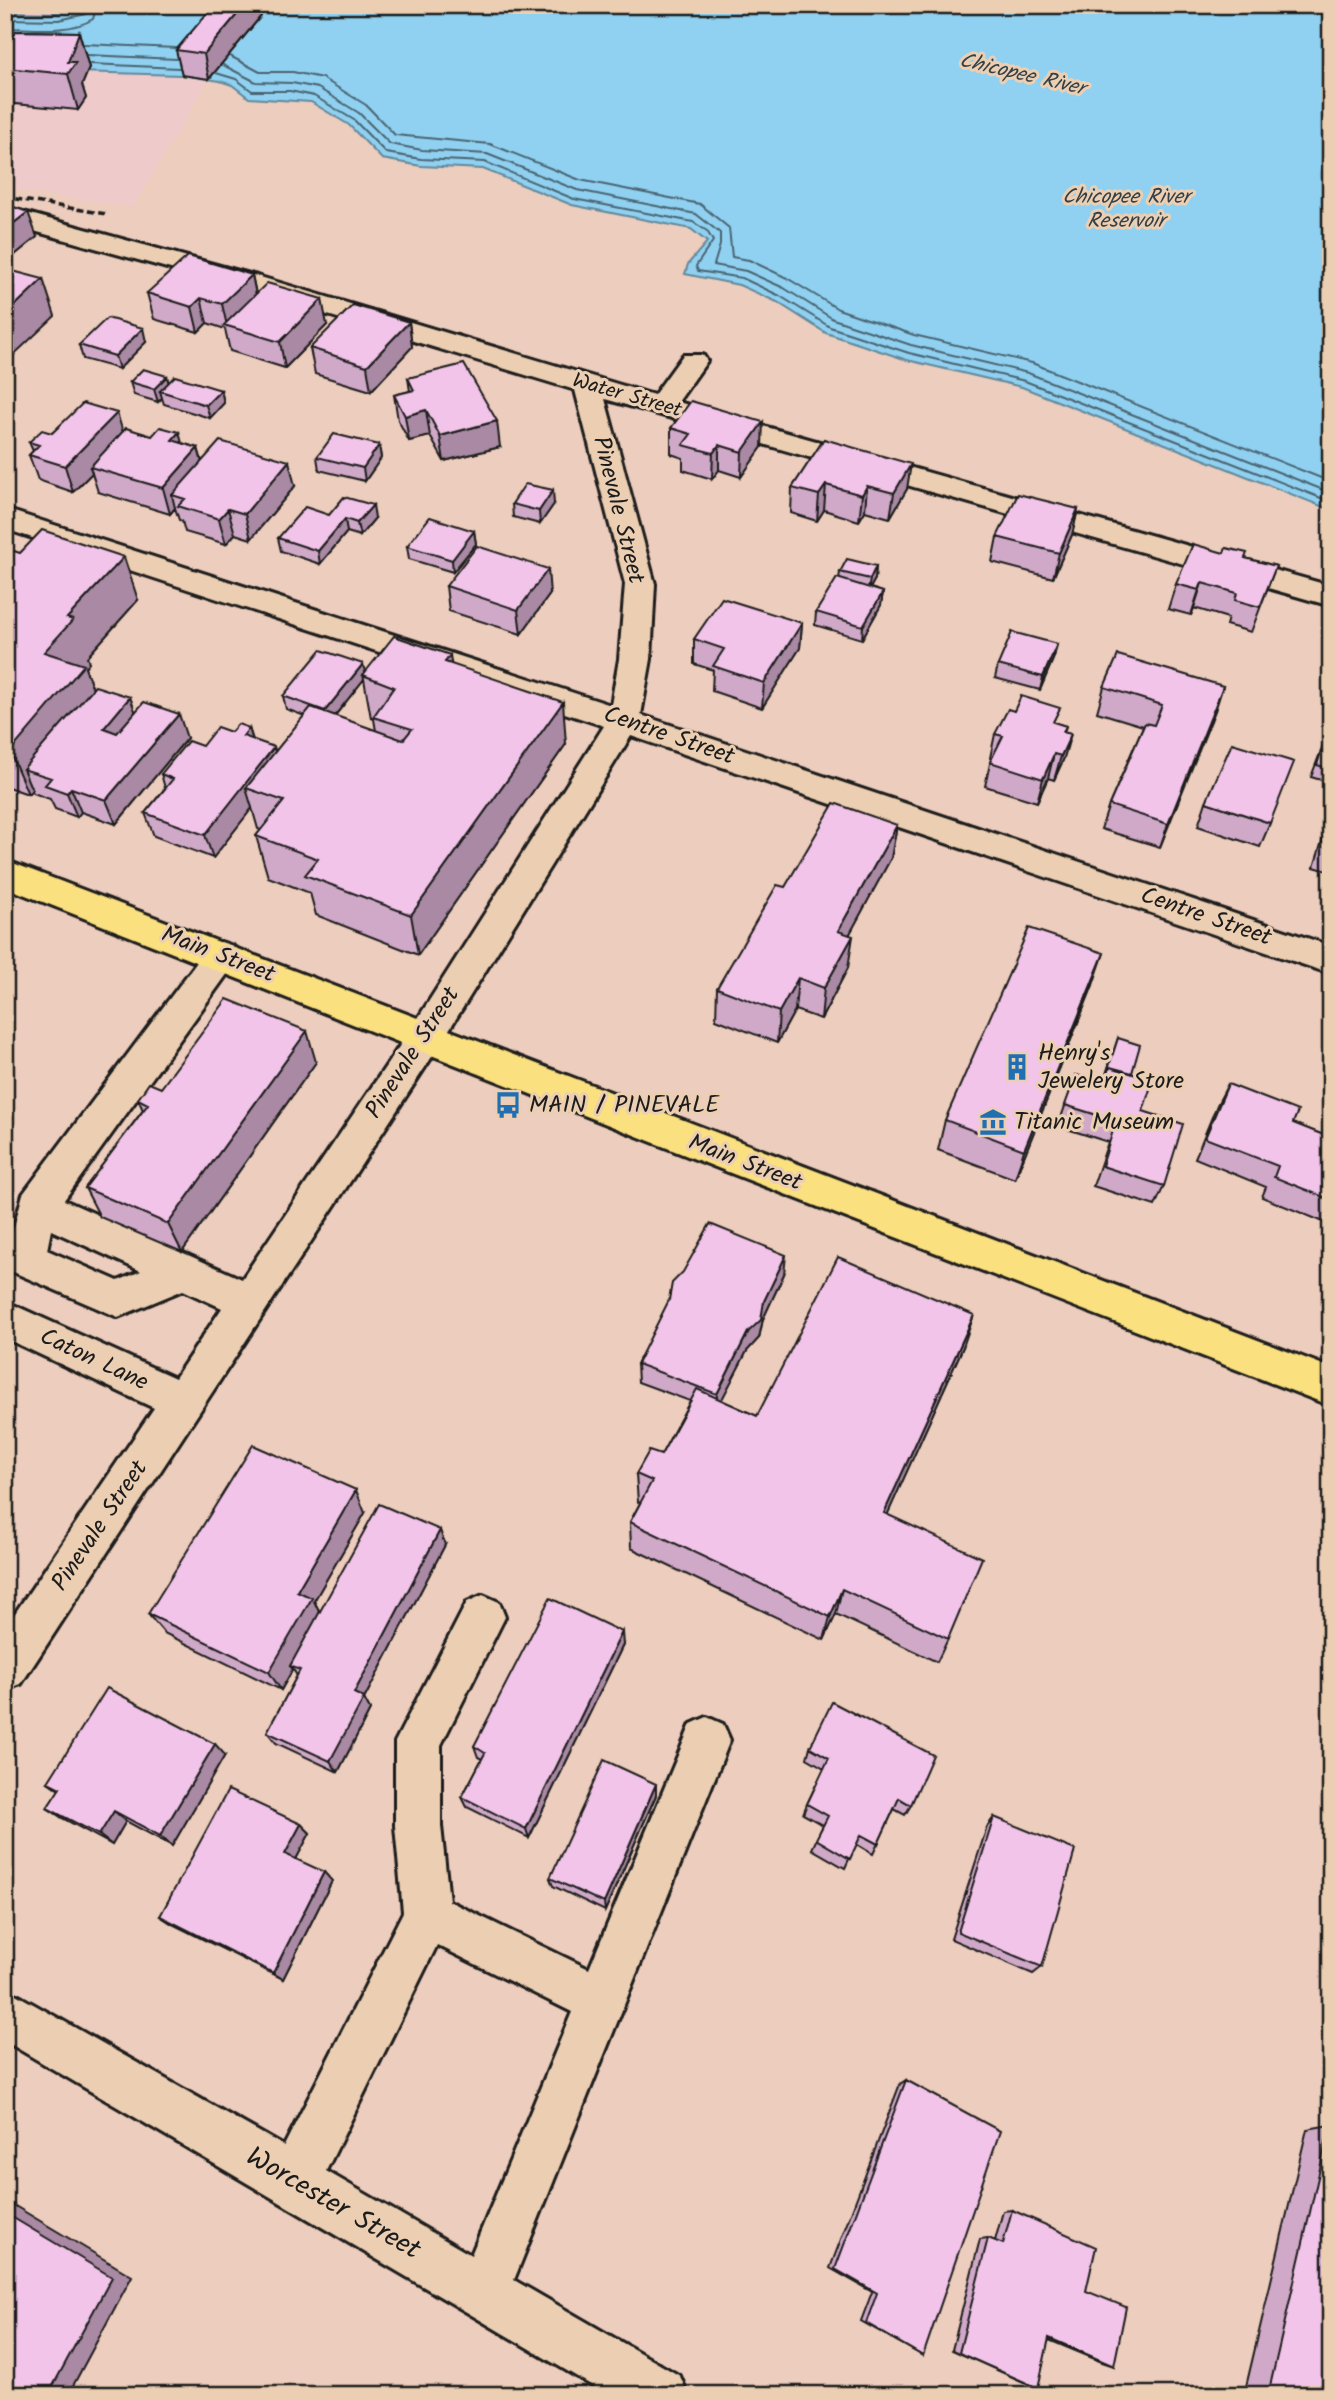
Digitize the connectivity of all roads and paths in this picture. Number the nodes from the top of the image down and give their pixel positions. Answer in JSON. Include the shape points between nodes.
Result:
{"nodes":[{"id":1,"x":5,"y":215,"type":"edge"},
{"id":2,"x":693,"y":362,"type":"dead end"},
{"id":3,"x":587,"y":385,"type":"junction"},
{"id":4,"x":660,"y":406,"type":"junction"},
{"id":5,"x":5,"y":519,"type":"edge"},
{"id":6,"x":1331,"y":596,"type":"edge"},
{"id":7,"x":624,"y":721,"type":"junction"},
{"id":8,"x":5,"y":873,"type":"edge"},
{"id":9,"x":220,"y":956,"type":"junction"},
{"id":10,"x":1331,"y":960,"type":"edge"},
{"id":11,"x":426,"y":1036,"type":"junction"},
{"id":12,"x":37,"y":1206,"type":"junction"},
{"id":13,"x":185,"y":1271,"type":"junction"},
{"id":14,"x":249,"y":1301,"type":"junction"},
{"id":15,"x":5,"y":1319,"type":"edge"},
{"id":16,"x":1331,"y":1387,"type":"edge"},
{"id":17,"x":182,"y":1401,"type":"junction"},
{"id":18,"x":483,"y":1617,"type":"dead end"},
{"id":19,"x":5,"y":1668,"type":"edge"},
{"id":20,"x":707,"y":1740,"type":"dead end"},
{"id":21,"x":427,"y":1914,"type":"junction"},
{"id":22,"x":602,"y":2001,"type":"junction"},
{"id":23,"x":5,"y":2013,"type":"edge"},
{"id":24,"x":293,"y":2182,"type":"junction"},
{"id":25,"x":483,"y":2290,"type":"junction"},
{"id":26,"x":662,"y":2395,"type":"edge"}],
"edges":[{"from":1,"to":3,"type":"street","name":"Water Street","via":[[248,282]]},
{"from":2,"to":4,"type":"street"},
{"from":3,"to":4,"type":"street","name":"Water Street"},
{"from":3,"to":7,"type":"street","name":"Pinevale Street","via":[[640,584],[635,659]]},
{"from":4,"to":6,"type":"street","name":"Water Street"},
{"from":5,"to":7,"type":"street","name":"Centre Street"},
{"from":7,"to":10,"type":"street","name":"Centre Street"},
{"from":7,"to":11,"type":"street","name":"Pinevale Street"},
{"from":8,"to":9,"type":"main road","name":"Main Street"},
{"from":9,"to":11,"type":"main road","name":"Main Street"},
{"from":9,"to":12,"type":"street"},
{"from":11,"to":14,"type":"street","name":"Pinevale Street"},
{"from":11,"to":16,"type":"main road","name":"Main Street"},
{"from":12,"to":13,"type":"street"},
{"from":12,"to":13,"type":"street","via":[[26,1259],[118,1299]]},
{"from":13,"to":14,"type":"street"},
{"from":14,"to":17,"type":"street","name":"Pinevale Street"},
{"from":15,"to":17,"type":"street","name":"Caton Lane"},
{"from":17,"to":19,"type":"street","name":"Pinevale Street"},
{"from":18,"to":21,"type":"street","via":[[418,1742],[418,1826]]},
{"from":20,"to":22,"type":"street"},
{"from":21,"to":22,"type":"street"},
{"from":21,"to":24,"type":"street"},
{"from":22,"to":25,"type":"street"},
{"from":23,"to":24,"type":"street","name":"Worcester Street"},
{"from":24,"to":25,"type":"street","name":"Worcester Street"},
{"from":25,"to":26,"type":"street","name":"Worcester Street"}]}
